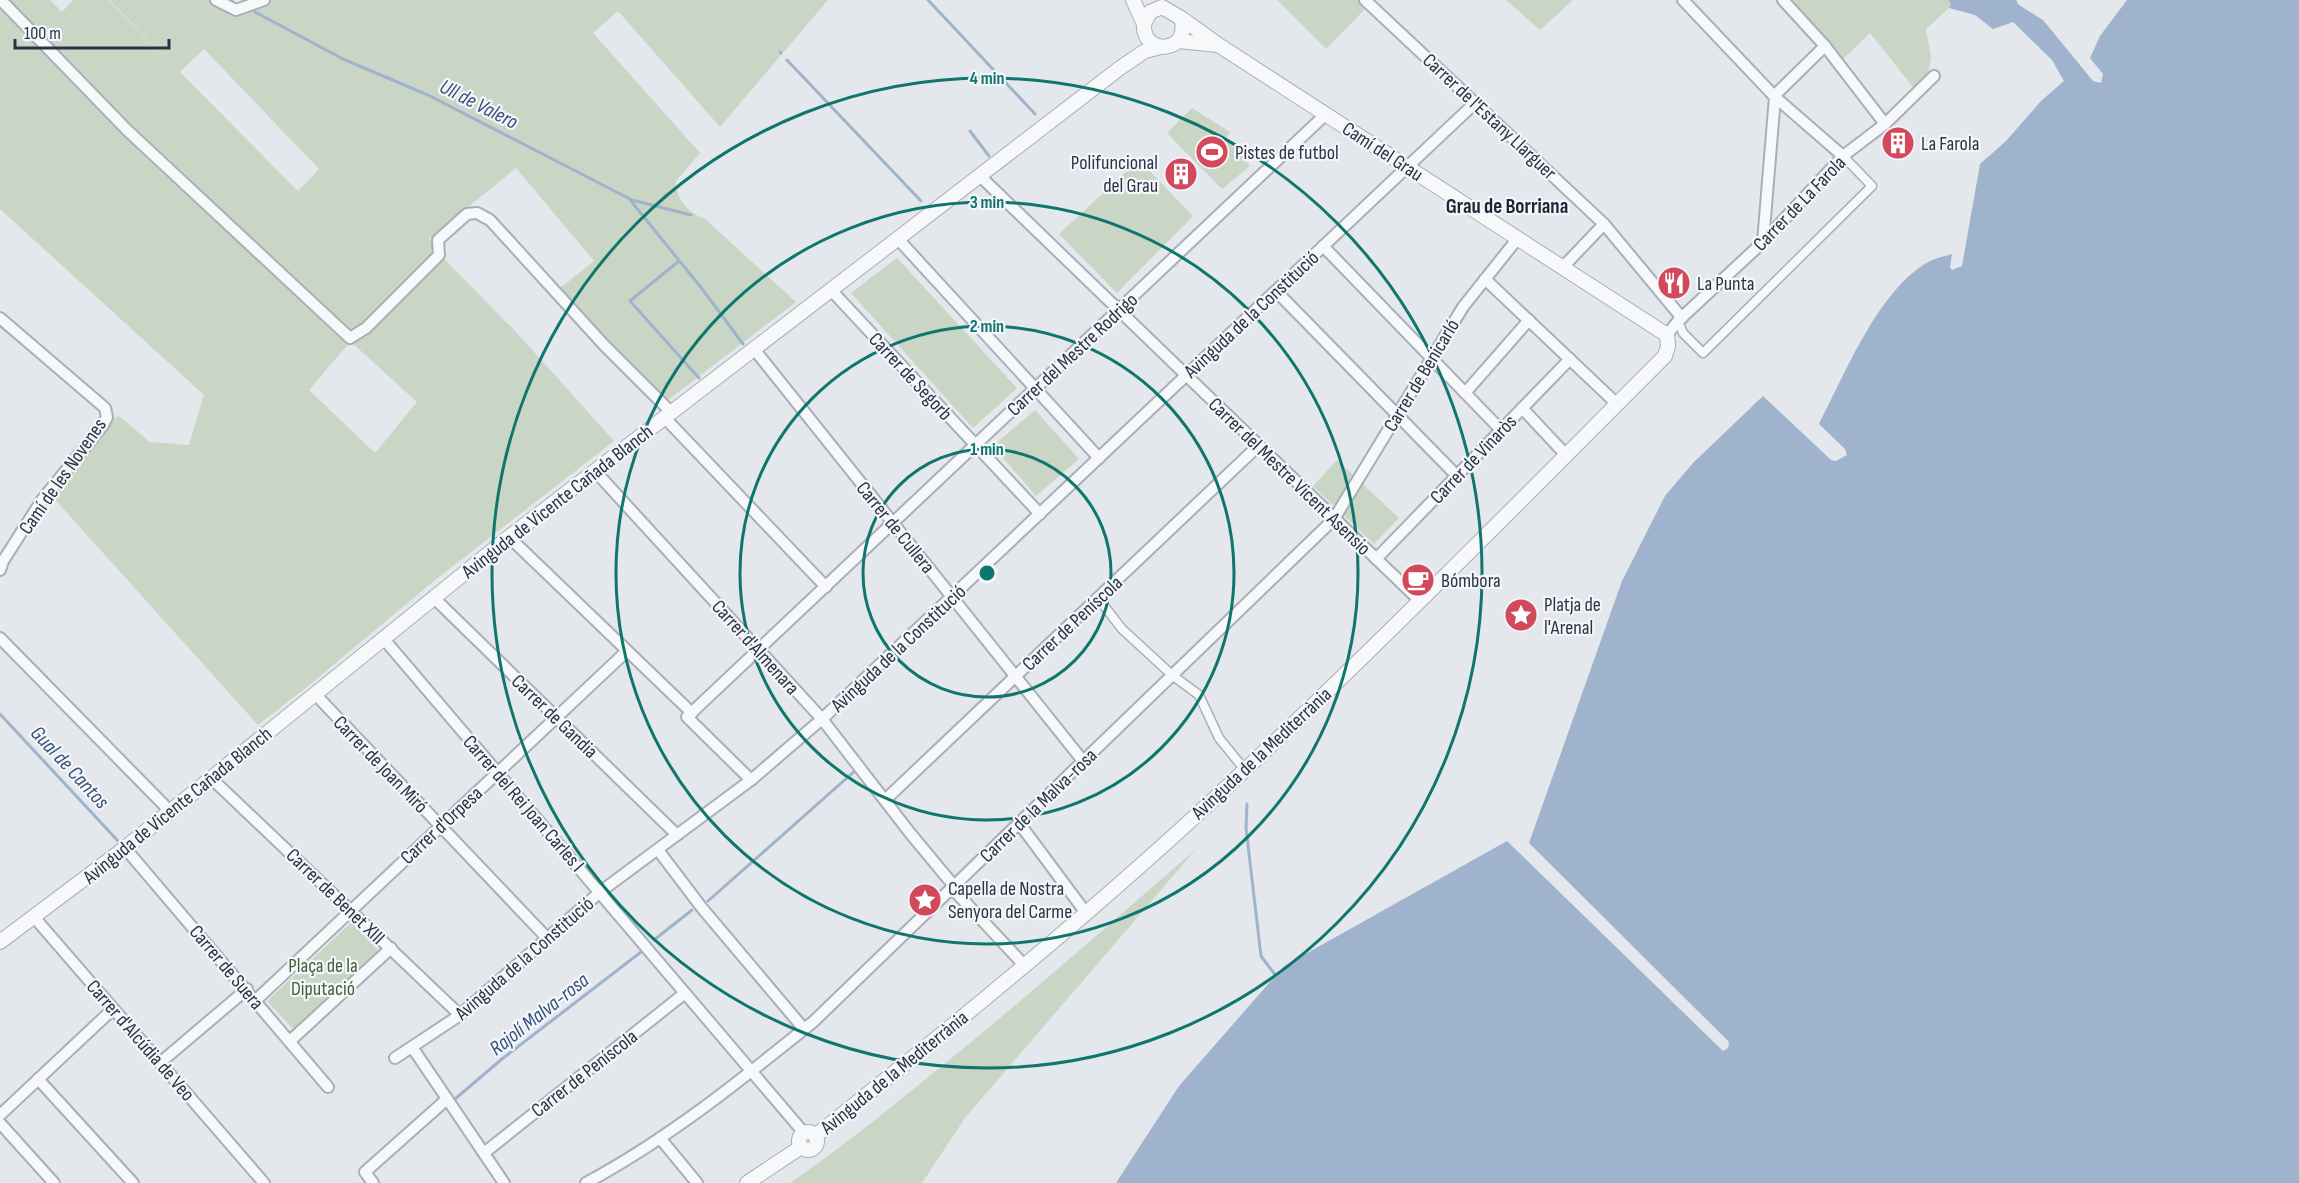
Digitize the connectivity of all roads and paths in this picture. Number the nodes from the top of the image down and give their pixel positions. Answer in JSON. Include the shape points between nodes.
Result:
{"nodes":[{"id":1,"x":1,"y":0,"type":"edge"},
{"id":2,"x":216,"y":0,"type":"edge"},
{"id":3,"x":264,"y":0,"type":"edge"},
{"id":4,"x":1133,"y":0,"type":"edge"},
{"id":5,"x":1365,"y":0,"type":"edge"},
{"id":6,"x":1683,"y":0,"type":"edge"},
{"id":7,"x":1783,"y":0,"type":"edge"},
{"id":8,"x":1156,"y":4,"type":"edge"},
{"id":9,"x":1181,"y":18,"type":"junction"},
{"id":10,"x":1144,"y":26,"type":"junction"},
{"id":11,"x":1178,"y":41,"type":"junction"},
{"id":12,"x":1220,"y":46,"type":"junction"},
{"id":13,"x":1825,"y":46,"type":"junction"},
{"id":14,"x":1161,"y":47,"type":"junction"},
{"id":15,"x":1120,"y":68,"type":"junction"},
{"id":16,"x":1934,"y":76,"type":"dead end"},
{"id":17,"x":1775,"y":96,"type":"junction"},
{"id":18,"x":1475,"y":103,"type":"junction"},
{"id":19,"x":1326,"y":114,"type":"junction"},
{"id":20,"x":1885,"y":124,"type":"junction"},
{"id":21,"x":1843,"y":156,"type":"junction"},
{"id":22,"x":1408,"y":167,"type":"junction"},
{"id":23,"x":980,"y":176,"type":"junction"},
{"id":24,"x":1605,"y":224,"type":"junction"},
{"id":25,"x":1518,"y":238,"type":"junction"},
{"id":26,"x":898,"y":239,"type":"junction"},
{"id":27,"x":1763,"y":242,"type":"junction"},
{"id":28,"x":1323,"y":246,"type":"junction"},
{"id":29,"x":1563,"y":267,"type":"junction"},
{"id":30,"x":1485,"y":279,"type":"junction"},
{"id":31,"x":831,"y":290,"type":"junction"},
{"id":32,"x":1276,"y":291,"type":"junction"},
{"id":33,"x":1118,"y":310,"type":"junction"},
{"id":34,"x":0,"y":318,"type":"edge"},
{"id":35,"x":1680,"y":319,"type":"junction"},
{"id":36,"x":1529,"y":320,"type":"junction"},
{"id":37,"x":1667,"y":335,"type":"junction"},
{"id":38,"x":754,"y":349,"type":"junction"},
{"id":39,"x":1431,"y":358,"type":"junction"},
{"id":40,"x":1570,"y":359,"type":"junction"},
{"id":41,"x":1186,"y":376,"type":"junction"},
{"id":42,"x":1035,"y":389,"type":"junction"},
{"id":43,"x":1465,"y":393,"type":"junction"},
{"id":44,"x":1617,"y":404,"type":"junction"},
{"id":45,"x":1522,"y":408,"type":"junction"},
{"id":46,"x":668,"y":415,"type":"junction"},
{"id":47,"x":1397,"y":415,"type":"junction"},
{"id":48,"x":1501,"y":430,"type":"junction"},
{"id":49,"x":976,"y":445,"type":"junction"},
{"id":50,"x":1258,"y":446,"type":"junction"},
{"id":51,"x":1566,"y":455,"type":"junction"},
{"id":52,"x":1099,"y":458,"type":"junction"},
{"id":53,"x":595,"y":471,"type":"junction"},
{"id":54,"x":1457,"y":476,"type":"junction"},
{"id":55,"x":1040,"y":514,"type":"junction"},
{"id":56,"x":1334,"y":519,"type":"junction"},
{"id":57,"x":893,"y":523,"type":"junction"},
{"id":58,"x":509,"y":537,"type":"junction"},
{"id":59,"x":1376,"y":559,"type":"junction"},
{"id":60,"x":0,"y":570,"type":"edge"},
{"id":61,"x":826,"y":587,"type":"junction"},
{"id":62,"x":433,"y":597,"type":"junction"},
{"id":63,"x":952,"y":597,"type":"junction"},
{"id":64,"x":1098,"y":598,"type":"junction"},
{"id":65,"x":1419,"y":601,"type":"junction"},
{"id":66,"x":0,"y":638,"type":"edge"},
{"id":67,"x":383,"y":638,"type":"junction"},
{"id":68,"x":759,"y":650,"type":"junction"},
{"id":69,"x":627,"y":651,"type":"junction"},
{"id":70,"x":1172,"y":675,"type":"junction"},
{"id":71,"x":1016,"y":676,"type":"junction"},
{"id":72,"x":315,"y":694,"type":"junction"},
{"id":73,"x":690,"y":715,"type":"junction"},
{"id":74,"x":556,"y":717,"type":"junction"},
{"id":75,"x":822,"y":719,"type":"junction"},
{"id":76,"x":1083,"y":761,"type":"junction"},
{"id":77,"x":1245,"y":770,"type":"junction"},
{"id":78,"x":498,"y":772,"type":"junction"},
{"id":79,"x":211,"y":778,"type":"junction"},
{"id":80,"x":751,"y":780,"type":"junction"},
{"id":81,"x":885,"y":800,"type":"junction"},
{"id":82,"x":166,"y":809,"type":"junction"},
{"id":83,"x":1019,"y":823,"type":"junction"},
{"id":84,"x":441,"y":826,"type":"junction"},
{"id":85,"x":677,"y":835,"type":"junction"},
{"id":86,"x":125,"y":848,"type":"junction"},
{"id":87,"x":657,"y":850,"type":"junction"},
{"id":88,"x":953,"y":887,"type":"junction"},
{"id":89,"x":600,"y":892,"type":"junction"},
{"id":90,"x":351,"y":911,"type":"junction"},
{"id":91,"x":1086,"y":913,"type":"junction"},
{"id":92,"x":34,"y":917,"type":"junction"},
{"id":93,"x":547,"y":938,"type":"junction"},
{"id":94,"x":0,"y":942,"type":"edge"},
{"id":95,"x":391,"y":948,"type":"junction"},
{"id":96,"x":1024,"y":965,"type":"junction"},
{"id":97,"x":247,"y":989,"type":"junction"},
{"id":98,"x":685,"y":993,"type":"junction"},
{"id":99,"x":256,"y":1000,"type":"junction"},
{"id":100,"x":113,"y":1009,"type":"junction"},
{"id":101,"x":460,"y":1015,"type":"junction"},
{"id":102,"x":804,"y":1029,"type":"junction"},
{"id":103,"x":290,"y":1041,"type":"junction"},
{"id":104,"x":412,"y":1047,"type":"junction"},
{"id":105,"x":395,"y":1058,"type":"dead end"},
{"id":106,"x":161,"y":1062,"type":"junction"},
{"id":107,"x":751,"y":1071,"type":"junction"},
{"id":108,"x":38,"y":1079,"type":"junction"},
{"id":109,"x":328,"y":1087,"type":"dead end"},
{"id":110,"x":447,"y":1099,"type":"junction"},
{"id":111,"x":0,"y":1115,"type":"edge"},
{"id":112,"x":0,"y":1123,"type":"edge"},
{"id":113,"x":660,"y":1138,"type":"junction"},
{"id":114,"x":807,"y":1139,"type":"junction"},
{"id":115,"x":484,"y":1153,"type":"junction"},
{"id":116,"x":499,"y":1181,"type":"edge"},
{"id":117,"x":54,"y":1183,"type":"edge"},
{"id":118,"x":133,"y":1183,"type":"edge"},
{"id":119,"x":264,"y":1183,"type":"edge"},
{"id":120,"x":373,"y":1183,"type":"edge"},
{"id":121,"x":586,"y":1183,"type":"edge"},
{"id":122,"x":697,"y":1183,"type":"edge"},
{"id":123,"x":747,"y":1183,"type":"edge"}],
"edges":[{"from":1,"to":46,"type":"street","via":[[127,130],[350,338],[366,328],[440,255],[438,240],[467,214],[477,213],[490,220]]},
{"from":2,"to":3,"type":"street","via":[[236,10]]},
{"from":4,"to":10,"type":"street"},
{"from":5,"to":18,"type":"street","name":"Carrer de l'Estany Llarguer"},
{"from":6,"to":17,"type":"street"},
{"from":7,"to":13,"type":"street"},
{"from":8,"to":9,"type":"street"},
{"from":8,"to":10,"type":"street"},
{"from":9,"to":11,"type":"street","via":[[1184,26]]},
{"from":9,"to":12,"type":"street","name":"Camí del Grau"},
{"from":10,"to":14,"type":"street","via":[[1146,38]]},
{"from":10,"to":15,"type":"street","name":"Avinguda de Vicente Cañada Blanch"},
{"from":11,"to":12,"type":"street","name":"Camí del Grau"},
{"from":11,"to":14,"type":"street"},
{"from":12,"to":19,"type":"street","name":"Camí del Grau"},
{"from":13,"to":17,"type":"street"},
{"from":13,"to":20,"type":"street"},
{"from":14,"to":15,"type":"street","name":"Avinguda de Vicente Cañada Blanch","via":[[1145,51]]},
{"from":15,"to":23,"type":"street","name":"Avinguda de Vicente Cañada Blanch"},
{"from":16,"to":20,"type":"street","name":"Carrer de La Farola"},
{"from":17,"to":21,"type":"street"},
{"from":17,"to":27,"type":"street"},
{"from":18,"to":22,"type":"street","name":"Avinguda de la Constitució"},
{"from":18,"to":24,"type":"street","name":"Carrer de l'Estany Llarguer"},
{"from":19,"to":22,"type":"street","name":"Camí del Grau"},
{"from":19,"to":33,"type":"street","name":"Carrer del Mestre Rodrigo"},
{"from":20,"to":21,"type":"street","name":"Carrer de La Farola"},
{"from":21,"to":27,"type":"street","name":"Carrer de La Farola"},
{"from":21,"to":35,"type":"street","via":[[1872,186],[1703,353],[1683,333]]},
{"from":22,"to":25,"type":"street","name":"Camí del Grau"},
{"from":22,"to":28,"type":"street","name":"Avinguda de la Constitució"},
{"from":23,"to":26,"type":"street","name":"Avinguda de Vicente Cañada Blanch"},
{"from":23,"to":33,"type":"street","name":"Carrer del Mestre Vicent Asensio"},
{"from":24,"to":29,"type":"street"},
{"from":24,"to":35,"type":"street","name":"Carrer de l'Estany Llarguer"},
{"from":25,"to":29,"type":"street","name":"Camí del Grau"},
{"from":25,"to":30,"type":"street","name":"Carrer de Benicarló"},
{"from":26,"to":31,"type":"street","name":"Avinguda de Vicente Cañada Blanch"},
{"from":26,"to":42,"type":"street"},
{"from":27,"to":35,"type":"street","name":"Carrer de La Farola"},
{"from":28,"to":32,"type":"street","name":"Avinguda de la Constitució"},
{"from":28,"to":39,"type":"street"},
{"from":29,"to":37,"type":"street","name":"Camí del Grau"},
{"from":30,"to":36,"type":"street"},
{"from":30,"to":39,"type":"street","name":"Carrer de Benicarló"},
{"from":31,"to":38,"type":"street","name":"Avinguda de Vicente Cañada Blanch"},
{"from":31,"to":49,"type":"street","name":"Carrer de Segorb"},
{"from":32,"to":41,"type":"street","name":"Avinguda de la Constitució"},
{"from":32,"to":47,"type":"street"},
{"from":33,"to":41,"type":"street","name":"Carrer del Mestre Vicent Asensio"},
{"from":33,"to":42,"type":"street","name":"Carrer del Mestre Rodrigo"},
{"from":34,"to":60,"type":"street","name":"Camí de les Novenes","via":[[107,412],[103,425],[42,500]]},
{"from":35,"to":37,"type":"street","name":"Carrer de La Farola"},
{"from":36,"to":40,"type":"street"},
{"from":36,"to":43,"type":"street"},
{"from":37,"to":44,"type":"street","name":"Avinguda de la Mediterrània","via":[[1665,356]]},
{"from":38,"to":46,"type":"street","name":"Avinguda de Vicente Cañada Blanch"},
{"from":38,"to":57,"type":"street","name":"Carrer de Cullera"},
{"from":39,"to":43,"type":"street"},
{"from":39,"to":47,"type":"street","name":"Carrer de Benicarló"},
{"from":40,"to":44,"type":"street"},
{"from":40,"to":45,"type":"street","name":"Carrer de Vinaròs"},
{"from":41,"to":50,"type":"street","name":"Carrer del Mestre Vicent Asensio"},
{"from":41,"to":52,"type":"street","name":"Avinguda de la Constitució"},
{"from":42,"to":49,"type":"street","name":"Carrer del Mestre Rodrigo"},
{"from":42,"to":52,"type":"street"},
{"from":43,"to":48,"type":"street"},
{"from":44,"to":51,"type":"street","name":"Avinguda de la Mediterrània"},
{"from":45,"to":48,"type":"street","name":"Carrer de Vinaròs"},
{"from":45,"to":51,"type":"street"},
{"from":46,"to":53,"type":"street","name":"Avinguda de Vicente Cañada Blanch"},
{"from":46,"to":61,"type":"street"},
{"from":47,"to":54,"type":"street"},
{"from":47,"to":56,"type":"street","name":"Carrer de Benicarló"},
{"from":48,"to":54,"type":"street","name":"Carrer de Vinaròs"},
{"from":49,"to":55,"type":"street","name":"Carrer de Segorb"},
{"from":49,"to":57,"type":"street","name":"Carrer del Mestre Rodrigo"},
{"from":50,"to":56,"type":"street","name":"Carrer del Mestre Vicent Asensio"},
{"from":50,"to":64,"type":"street","name":"Carrer de Peníscola"},
{"from":51,"to":65,"type":"street","name":"Avinguda de la Mediterrània"},
{"from":52,"to":55,"type":"street","name":"Avinguda de la Constitució"},
{"from":53,"to":58,"type":"street","name":"Avinguda de Vicente Cañada Blanch"},
{"from":53,"to":68,"type":"street","name":"Carrer d'Almenara"},
{"from":54,"to":59,"type":"street","name":"Carrer de Vinaròs"},
{"from":55,"to":63,"type":"street","name":"Avinguda de la Constitució"},
{"from":56,"to":59,"type":"street","name":"Carrer del Mestre Vicent Asensio"},
{"from":56,"to":70,"type":"street","name":"Carrer de la Malva-rosa"},
{"from":57,"to":61,"type":"street","name":"Carrer del Mestre Rodrigo"},
{"from":57,"to":63,"type":"street","name":"Carrer de Cullera"},
{"from":58,"to":62,"type":"street","name":"Avinguda de Vicente Cañada Blanch"},
{"from":58,"to":69,"type":"street"},
{"from":59,"to":65,"type":"street","name":"Carrer del Mestre Vicent Asensio"},
{"from":61,"to":68,"type":"street","name":"Carrer del Mestre Rodrigo"},
{"from":62,"to":67,"type":"street","name":"Avinguda de Vicente Cañada Blanch"},
{"from":62,"to":74,"type":"street","name":"Carrer de Gandia"},
{"from":63,"to":71,"type":"street","name":"Carrer de Cullera"},
{"from":63,"to":75,"type":"street","name":"Avinguda de la Constitució"},
{"from":64,"to":70,"type":"street","via":[[1122,629]]},
{"from":64,"to":71,"type":"street","name":"Carrer de Peníscola"},
{"from":65,"to":77,"type":"street","name":"Avinguda de la Mediterrània"},
{"from":66,"to":82,"type":"street"},
{"from":67,"to":72,"type":"street","name":"Avinguda de Vicente Cañada Blanch"},
{"from":67,"to":78,"type":"street","name":"Carrer del Rei Joan Carles I"},
{"from":68,"to":73,"type":"street","name":"Carrer del Mestre Rodrigo"},
{"from":68,"to":75,"type":"street","name":"Carrer d'Almenara"},
{"from":69,"to":73,"type":"street"},
{"from":69,"to":74,"type":"street","name":"Carrer d'Orpesa"},
{"from":70,"to":76,"type":"street","name":"Carrer de la Malva-rosa"},
{"from":70,"to":77,"type":"street","via":[[1199,695],[1219,738]]},
{"from":71,"to":76,"type":"street","name":"Carrer de Cullera"},
{"from":71,"to":81,"type":"street","name":"Carrer de Peníscola"},
{"from":72,"to":79,"type":"street","name":"Avinguda de Vicente Cañada Blanch"},
{"from":72,"to":84,"type":"street","name":"Carrer de Joan Miró"},
{"from":73,"to":80,"type":"street"},
{"from":74,"to":78,"type":"street","name":"Carrer d'Orpesa"},
{"from":74,"to":85,"type":"street","name":"Carrer de Gandia"},
{"from":75,"to":80,"type":"street","name":"Avinguda de la Constitució"},
{"from":75,"to":81,"type":"street","name":"Carrer d'Almenara"},
{"from":76,"to":83,"type":"street","name":"Carrer de la Malva-rosa"},
{"from":77,"to":91,"type":"street","name":"Avinguda de la Mediterrània"},
{"from":78,"to":84,"type":"street","name":"Carrer d'Orpesa"},
{"from":78,"to":89,"type":"street","name":"Carrer del Rei Joan Carles I"},
{"from":79,"to":82,"type":"street","name":"Avinguda de Vicente Cañada Blanch"},
{"from":79,"to":90,"type":"street","name":"Carrer de Benet XIII"},
{"from":80,"to":85,"type":"street","name":"Avinguda de la Constitució"},
{"from":81,"to":88,"type":"street","name":"Carrer d'Almenara"},
{"from":82,"to":86,"type":"street","name":"Avinguda de Vicente Cañada Blanch"},
{"from":83,"to":88,"type":"street","name":"Carrer de la Malva-rosa"},
{"from":83,"to":91,"type":"street"},
{"from":84,"to":90,"type":"street","name":"Carrer d'Orpesa"},
{"from":84,"to":93,"type":"street","name":"Carrer de Joan Miró"},
{"from":85,"to":87,"type":"street","name":"Avinguda de la Constitució"},
{"from":86,"to":92,"type":"street","name":"Avinguda de Vicente Cañada Blanch"},
{"from":86,"to":97,"type":"street","name":"Carrer de Suera"},
{"from":87,"to":89,"type":"street","name":"Avinguda de la Constitució"},
{"from":87,"to":102,"type":"street"},
{"from":88,"to":96,"type":"street","name":"Carrer d'Almenara"},
{"from":88,"to":102,"type":"street","name":"Carrer de la Malva-rosa"},
{"from":89,"to":93,"type":"street","name":"Avinguda de la Constitució"},
{"from":89,"to":98,"type":"street","name":"Carrer del Rei Joan Carles I"},
{"from":90,"to":95,"type":"street","name":"Carrer de Benet XIII"},
{"from":90,"to":99,"type":"street","name":"Carrer d'Orpesa"},
{"from":91,"to":96,"type":"street","name":"Avinguda de la Mediterrània"},
{"from":92,"to":94,"type":"street","name":"Avinguda de Vicente Cañada Blanch"},
{"from":92,"to":100,"type":"street","name":"Carrer d'Alcúdia de Veo"},
{"from":93,"to":101,"type":"street","name":"Avinguda de la Constitució"},
{"from":95,"to":101,"type":"street","name":"Carrer de Benet XIII"},
{"from":95,"to":103,"type":"street"},
{"from":96,"to":114,"type":"street","name":"Avinguda de la Mediterrània"},
{"from":97,"to":99,"type":"street","name":"Carrer de Suera"},
{"from":97,"to":106,"type":"street"},
{"from":98,"to":107,"type":"street","name":"Carrer del Rei Joan Carles I"},
{"from":98,"to":115,"type":"street","name":"Carrer de Peníscola"},
{"from":99,"to":103,"type":"street","name":"Carrer de Suera"},
{"from":100,"to":106,"type":"street","name":"Carrer d'Alcúdia de Veo"},
{"from":100,"to":108,"type":"street"},
{"from":101,"to":104,"type":"street","name":"Avinguda de la Constitució"},
{"from":102,"to":107,"type":"street","name":"Carrer de la Malva-rosa"},
{"from":103,"to":109,"type":"street","name":"Carrer de Suera"},
{"from":104,"to":105,"type":"street","name":"Avinguda de la Constitució"},
{"from":104,"to":110,"type":"street"},
{"from":106,"to":119,"type":"street","name":"Carrer d'Alcúdia de Veo"},
{"from":107,"to":113,"type":"street","name":"Carrer de la Malva-rosa"},
{"from":107,"to":114,"type":"street","name":"Carrer del Rei Joan Carles I"},
{"from":108,"to":111,"type":"street"},
{"from":108,"to":118,"type":"street"},
{"from":110,"to":115,"type":"street"},
{"from":110,"to":120,"type":"street","via":[[365,1172]]},
{"from":112,"to":117,"type":"street"},
{"from":113,"to":121,"type":"street","name":"Carrer de la Malva-rosa"},
{"from":113,"to":122,"type":"street"},
{"from":114,"to":123,"type":"street","name":"Avinguda de la Mediterrània"},
{"from":115,"to":116,"type":"street"}]}
